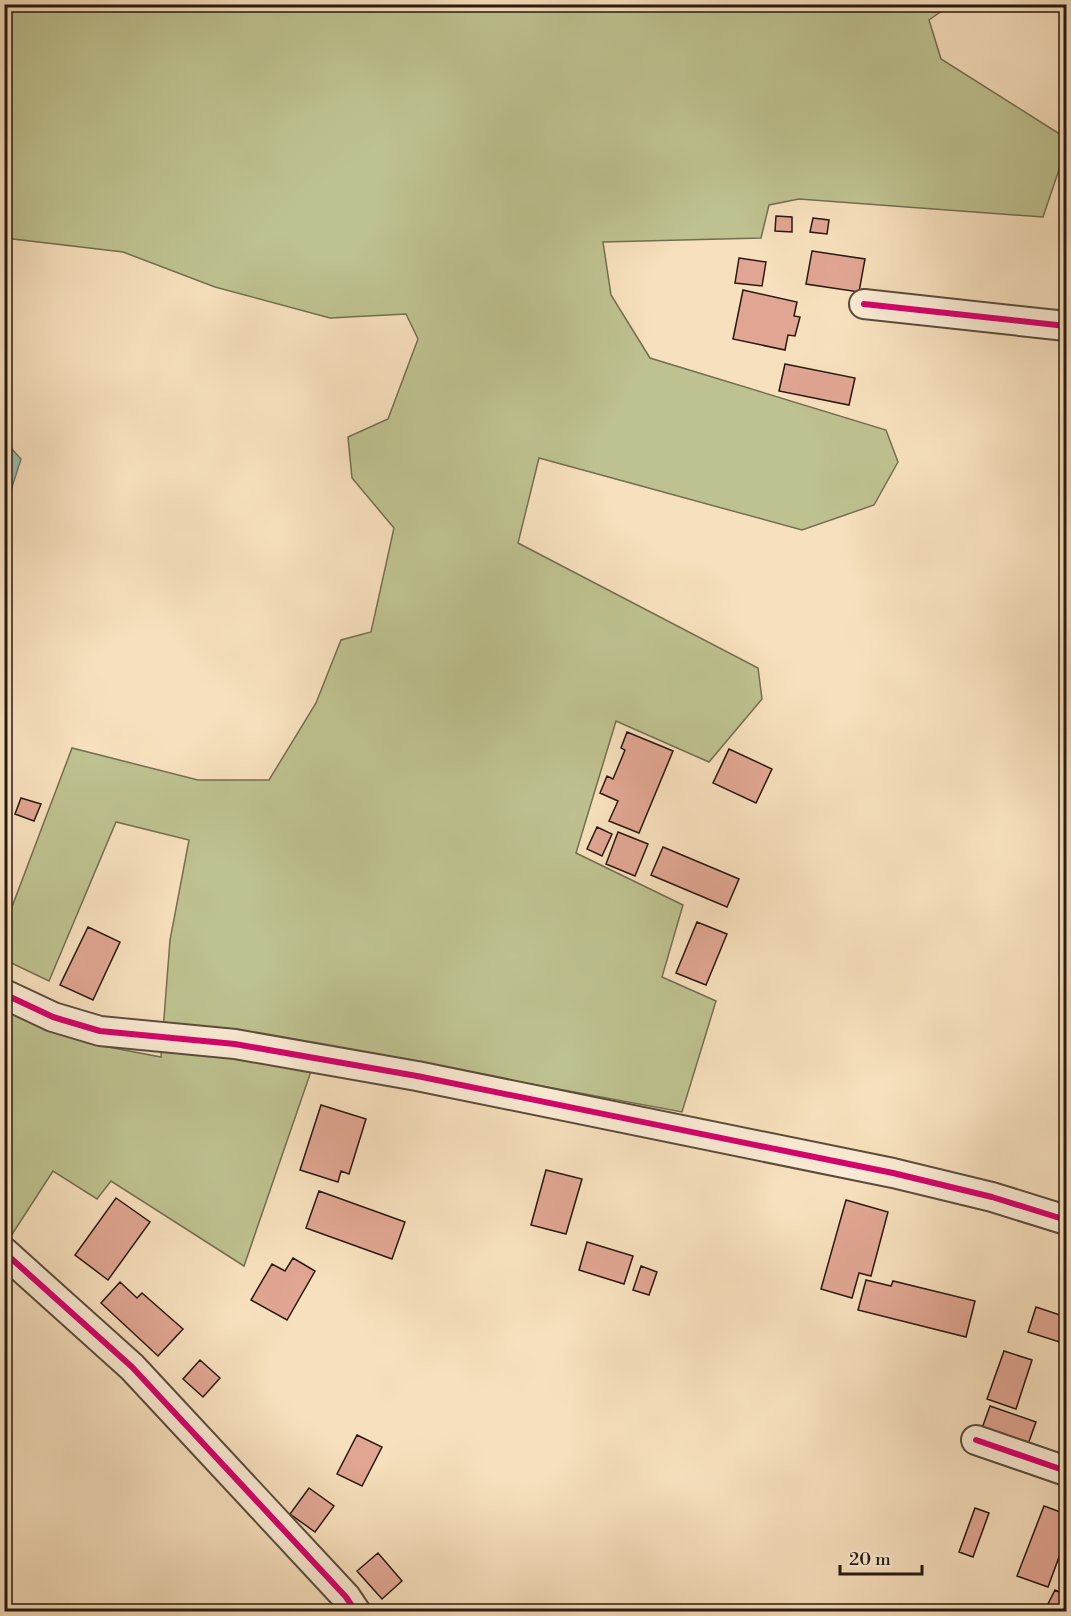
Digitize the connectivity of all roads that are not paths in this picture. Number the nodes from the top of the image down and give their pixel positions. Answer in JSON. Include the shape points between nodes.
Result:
{"nodes":[{"id":1,"x":864,"y":304,"type":"dead end"},
{"id":2,"x":1066,"y":326,"type":"edge"},
{"id":3,"x":4,"y":994,"type":"edge"},
{"id":4,"x":1066,"y":1220,"type":"edge"},
{"id":5,"x":4,"y":1252,"type":"edge"},
{"id":6,"x":976,"y":1440,"type":"dead end"},
{"id":7,"x":1066,"y":1471,"type":"edge"},
{"id":8,"x":356,"y":1611,"type":"edge"}],
"edges":[{"from":1,"to":2,"type":"street"},
{"from":3,"to":4,"type":"street","via":[[53,1017],[100,1031],[235,1044],[417,1076],[893,1173]]},
{"from":5,"to":8,"type":"street","via":[[132,1367]]},
{"from":6,"to":7,"type":"street"}]}
